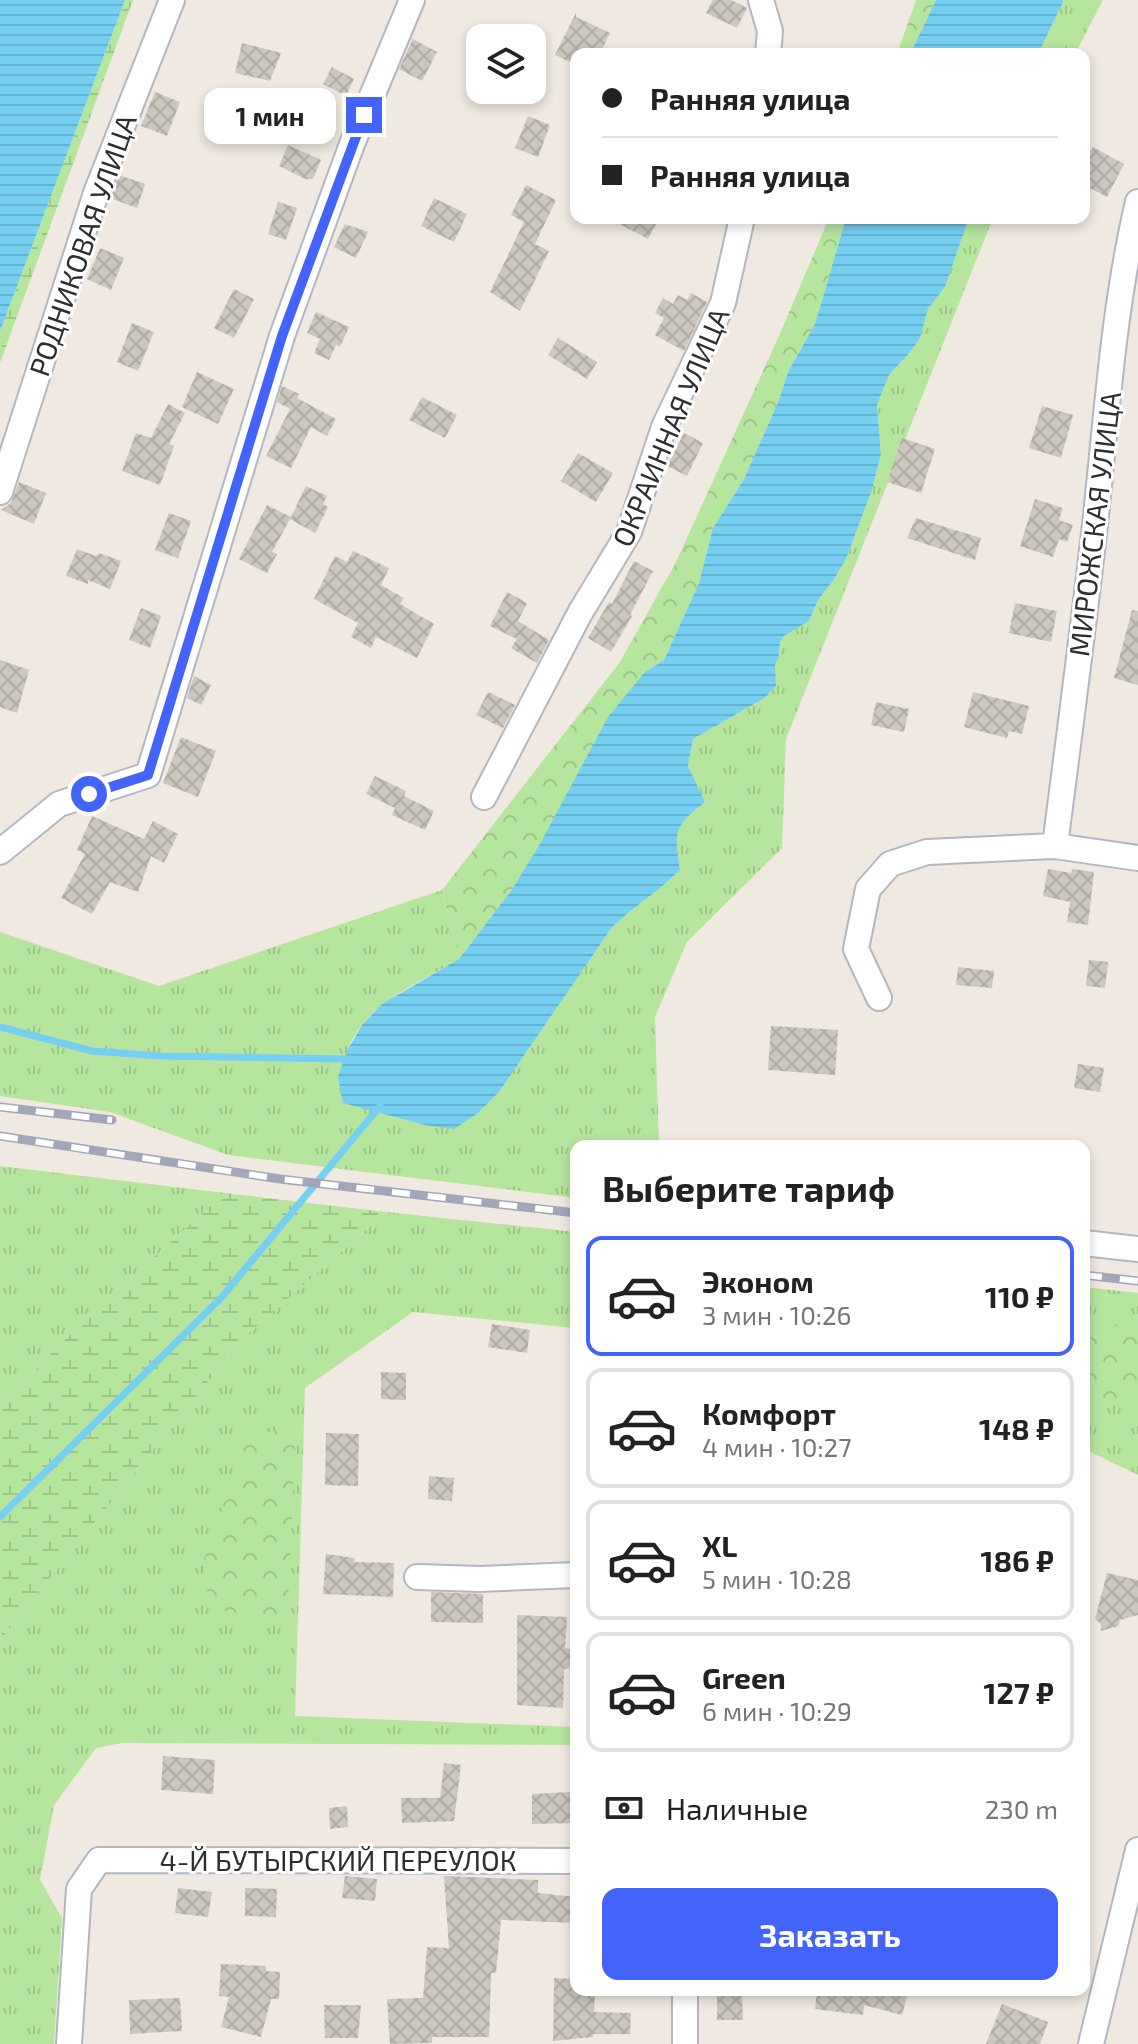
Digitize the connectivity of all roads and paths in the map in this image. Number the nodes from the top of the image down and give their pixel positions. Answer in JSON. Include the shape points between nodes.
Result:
{"nodes":[{"id":1,"x":172,"y":0,"type":"edge"},
{"id":2,"x":412,"y":0,"type":"edge"},
{"id":3,"x":761,"y":0,"type":"edge"},
{"id":4,"x":769,"y":48,"type":"edge"},
{"id":5,"x":1138,"y":202,"type":"edge"},
{"id":6,"x":741,"y":224,"type":"edge"},
{"id":7,"x":0,"y":492,"type":"edge"},
{"id":8,"x":484,"y":797,"type":"dead end"},
{"id":9,"x":1055,"y":846,"type":"junction"},
{"id":10,"x":0,"y":852,"type":"edge"},
{"id":11,"x":1138,"y":858,"type":"edge"},
{"id":12,"x":879,"y":998,"type":"dead end"},
{"id":13,"x":1090,"y":1244,"type":"edge"},
{"id":14,"x":1138,"y":1249,"type":"edge"},
{"id":15,"x":570,"y":1575,"type":"edge"},
{"id":16,"x":417,"y":1577,"type":"dead end"},
{"id":17,"x":1138,"y":1850,"type":"edge"},
{"id":18,"x":570,"y":1861,"type":"edge"},
{"id":19,"x":685,"y":1996,"type":"edge"},
{"id":20,"x":69,"y":2044,"type":"edge"},
{"id":21,"x":685,"y":2044,"type":"edge"},
{"id":22,"x":1091,"y":2044,"type":"edge"}],
"edges":[{"from":1,"to":7,"type":"street","name":"РОДНИКОВАЯ УЛИЦА","via":[[96,193]]},
{"from":2,"to":10,"type":"street","via":[[282,336],[148,775],[59,804]]},
{"from":3,"to":4,"type":"street","via":[[770,31]]},
{"from":5,"to":9,"type":"street","name":"МИРОЖСКАЯ УЛИЦА","via":[[1111,373]]},
{"from":6,"to":8,"type":"street","name":"ОКРАИННАЯ УЛИЦА","via":[[723,303],[664,427],[629,532],[580,613]]},
{"from":9,"to":11,"type":"street"},
{"from":9,"to":12,"type":"street","via":[[927,852],[890,864],[868,889],[856,949]]},
{"from":13,"to":14,"type":"street"},
{"from":15,"to":16,"type":"street"},
{"from":17,"to":22,"type":"street"},
{"from":18,"to":20,"type":"street","name":"4-Й БУТЫРСКИЙ ПЕРЕУЛОК","via":[[99,1860],[79,1889]]},
{"from":19,"to":21,"type":"street"}]}
